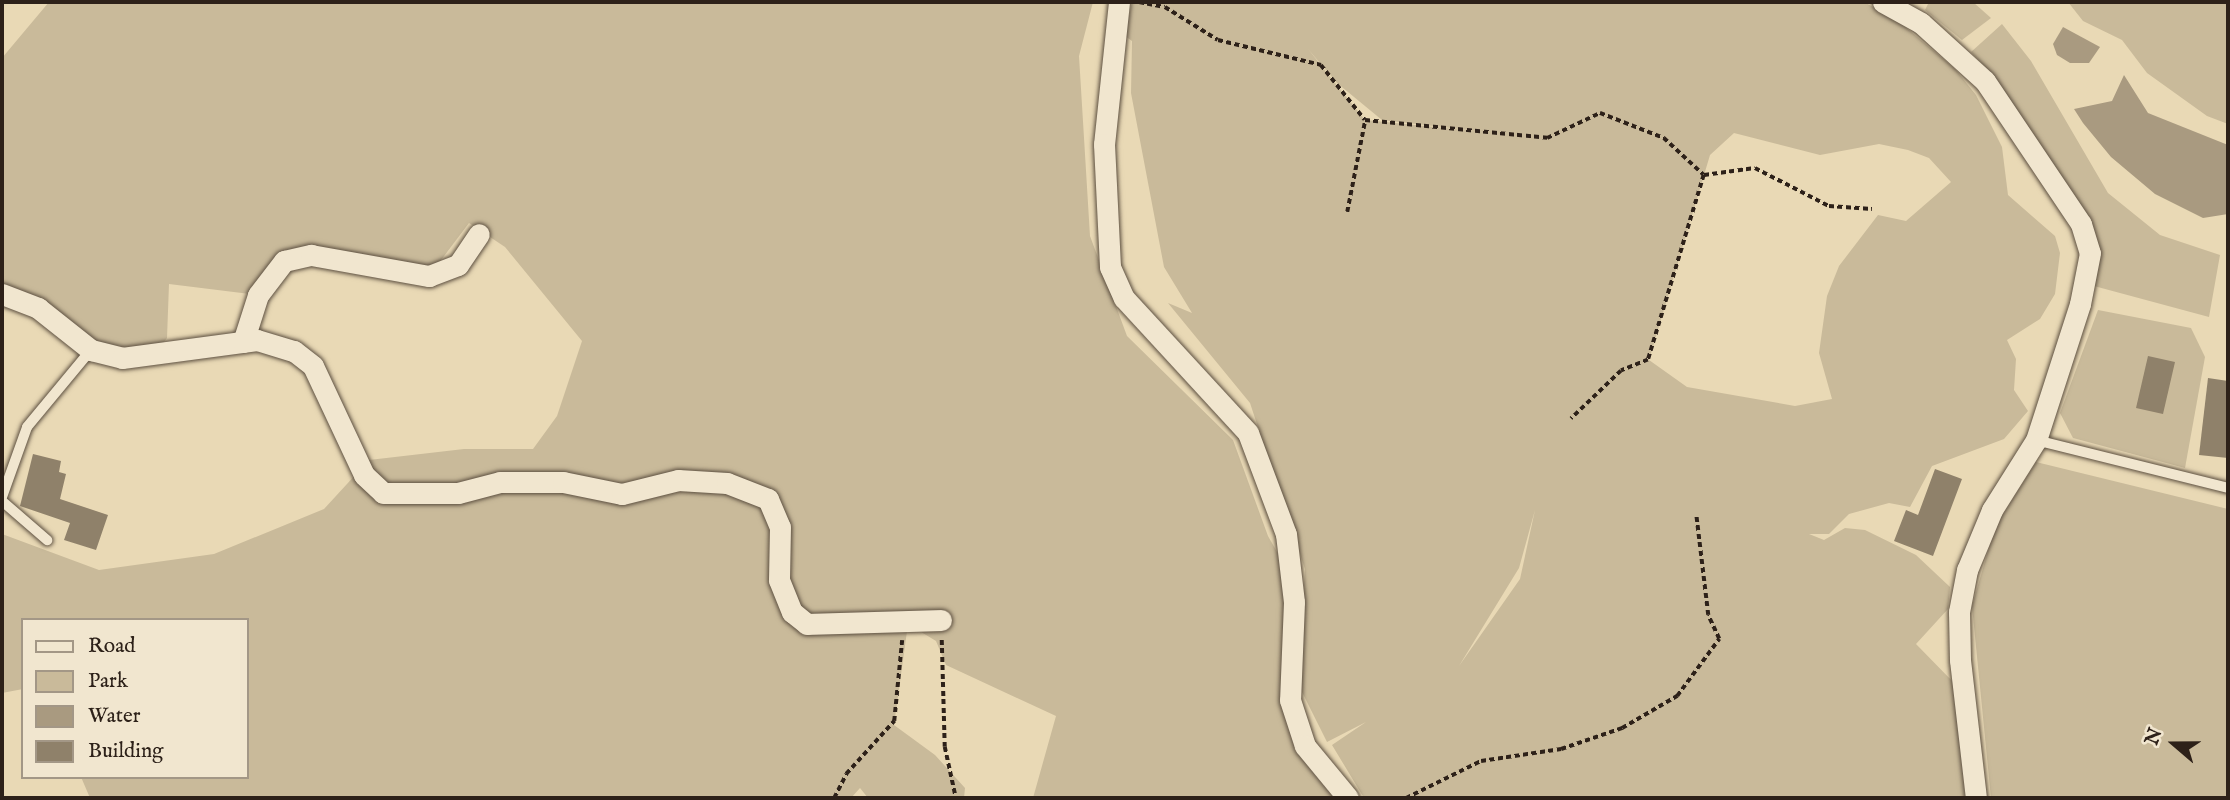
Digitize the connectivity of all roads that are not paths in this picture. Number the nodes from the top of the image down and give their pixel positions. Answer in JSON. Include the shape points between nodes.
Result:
{"nodes":[{"id":1,"x":1119,"y":2,"type":"edge"},
{"id":2,"x":1883,"y":2,"type":"edge"},
{"id":3,"x":478,"y":234,"type":"dead end"},
{"id":4,"x":2,"y":294,"type":"edge"},
{"id":5,"x":243,"y":342,"type":"junction"},
{"id":6,"x":91,"y":350,"type":"junction"},
{"id":7,"x":2036,"y":440,"type":"junction"},
{"id":8,"x":6,"y":472,"type":"edge"},
{"id":9,"x":2228,"y":488,"type":"edge"},
{"id":10,"x":2,"y":499,"type":"edge"},
{"id":11,"x":47,"y":540,"type":"dead end"},
{"id":12,"x":941,"y":620,"type":"road end"},
{"id":13,"x":1348,"y":798,"type":"edge"},
{"id":14,"x":1976,"y":798,"type":"edge"}],
"edges":[{"from":1,"to":13,"type":"street","via":[[1104,144],[1110,267],[1124,298],[1248,433],[1286,534],[1294,602],[1290,700],[1314,761]]},
{"from":2,"to":7,"type":"street","via":[[1921,23],[1985,81],[2081,224],[2091,253],[2080,304]]},
{"from":3,"to":5,"type":"street","via":[[458,265],[429,276],[310,255],[284,261],[258,295]]},
{"from":4,"to":6,"type":"street","via":[[38,308]]},
{"from":5,"to":6,"type":"street","via":[[122,358]]},
{"from":5,"to":12,"type":"street","via":[[257,340],[294,351],[313,366],[364,475],[383,493],[458,493],[513,482],[564,482],[622,494],[678,480],[727,483],[768,499],[780,527],[779,580],[792,612],[807,624]]},
{"from":6,"to":8,"type":"lane","via":[[27,427]]},
{"from":7,"to":9,"type":"lane"},
{"from":7,"to":14,"type":"street","via":[[1977,541],[1959,612]]},
{"from":8,"to":10,"type":"lane"},
{"from":10,"to":11,"type":"lane"}]}
